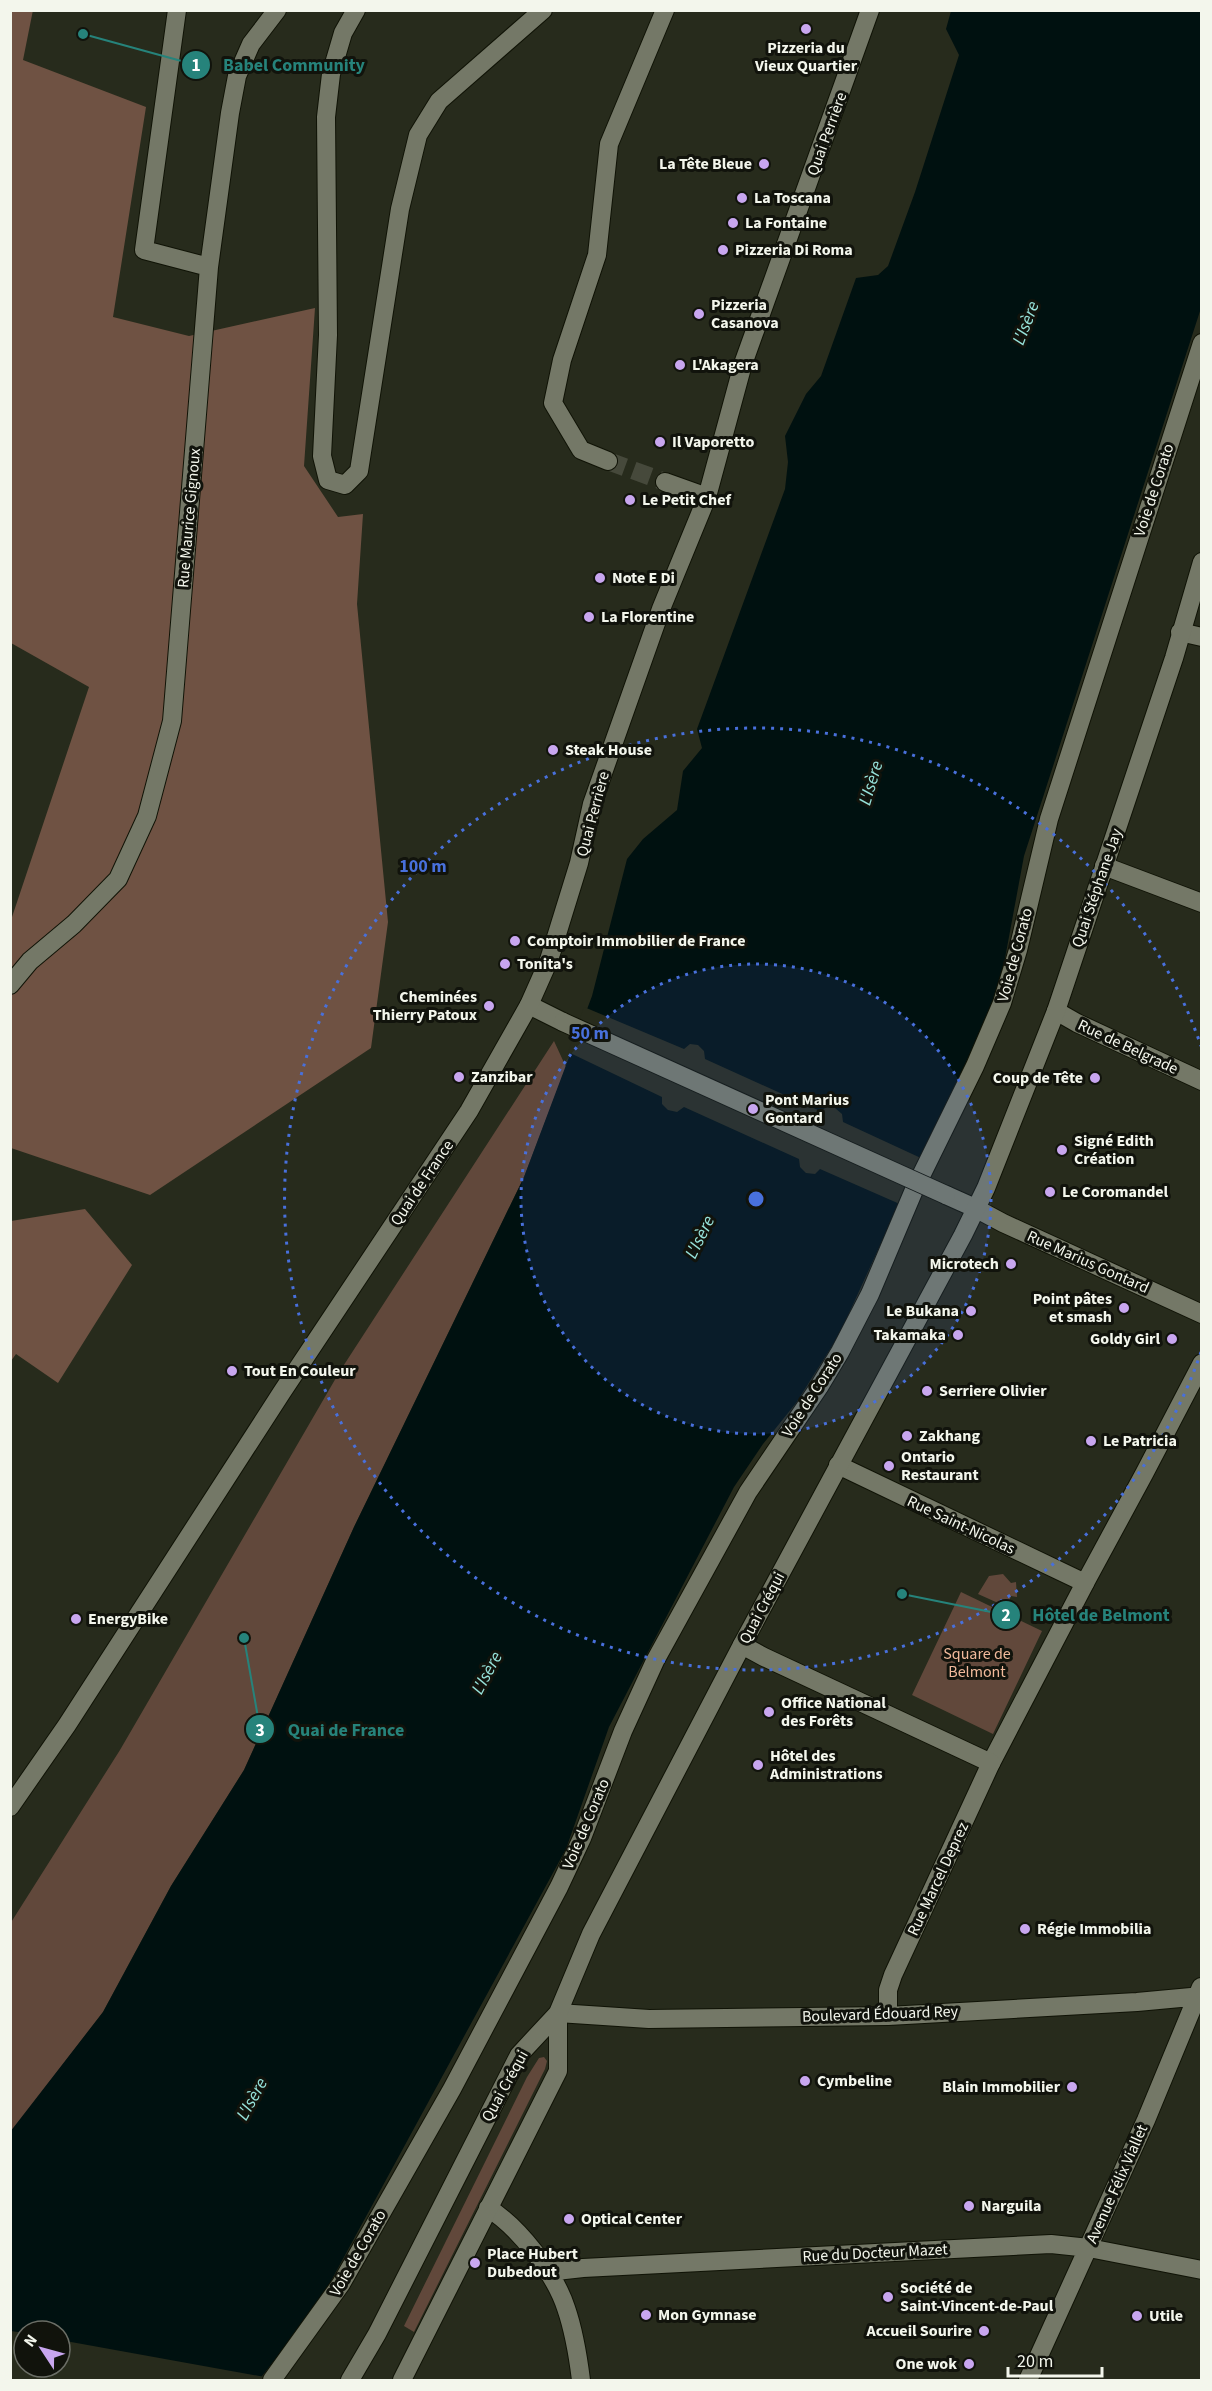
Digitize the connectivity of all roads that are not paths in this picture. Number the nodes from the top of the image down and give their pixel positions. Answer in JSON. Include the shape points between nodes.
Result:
{"nodes":[{"id":1,"x":177,"y":10,"type":"edge"},
{"id":2,"x":278,"y":10,"type":"edge"},
{"id":3,"x":356,"y":10,"type":"edge"},
{"id":4,"x":543,"y":10,"type":"edge"},
{"id":5,"x":664,"y":10,"type":"edge"},
{"id":6,"x":870,"y":10,"type":"edge"},
{"id":7,"x":209,"y":267,"type":"junction"},
{"id":8,"x":1202,"y":343,"type":"edge"},
{"id":9,"x":608,"y":461,"type":"tunnel mouth"},
{"id":10,"x":665,"y":482,"type":"tunnel mouth"},
{"id":11,"x":707,"y":497,"type":"junction"},
{"id":12,"x":1202,"y":562,"type":"edge"},
{"id":13,"x":1180,"y":632,"type":"junction"},
{"id":14,"x":1202,"y":637,"type":"edge"},
{"id":15,"x":1104,"y":866,"type":"junction"},
{"id":16,"x":1202,"y":903,"type":"edge"},
{"id":17,"x":10,"y":985,"type":"edge"},
{"id":18,"x":529,"y":1005,"type":"junction"},
{"id":19,"x":1056,"y":1011,"type":"junction"},
{"id":20,"x":1202,"y":1081,"type":"edge"},
{"id":21,"x":975,"y":1208,"type":"junction"},
{"id":22,"x":1200,"y":1308,"type":"edge"},
{"id":23,"x":1202,"y":1363,"type":"edge"},
{"id":24,"x":838,"y":1465,"type":"junction"},
{"id":25,"x":1085,"y":1583,"type":"junction"},
{"id":26,"x":742,"y":1645,"type":"junction"},
{"id":27,"x":991,"y":1762,"type":"junction"},
{"id":28,"x":10,"y":1807,"type":"edge"},
{"id":29,"x":1200,"y":1992,"type":"edge"},
{"id":30,"x":558,"y":2013,"type":"junction"},
{"id":31,"x":888,"y":2016,"type":"junction"},
{"id":32,"x":488,"y":2208,"type":"junction"},
{"id":33,"x":1089,"y":2248,"type":"junction"},
{"id":34,"x":1202,"y":2270,"type":"edge"},
{"id":35,"x":547,"y":2272,"type":"junction"},
{"id":36,"x":272,"y":2380,"type":"edge"},
{"id":37,"x":350,"y":2380,"type":"edge"},
{"id":38,"x":402,"y":2380,"type":"edge"},
{"id":39,"x":581,"y":2380,"type":"edge"},
{"id":40,"x":1028,"y":2380,"type":"edge"}],
"edges":[{"from":1,"to":7,"type":"street","via":[[144,250]]},
{"from":2,"to":7,"type":"street","name":"Rue Maurice Gignoux","via":[[251,44],[237,76]]},
{"from":3,"to":4,"type":"street","via":[[343,33],[331,74],[326,117],[328,334],[322,456],[328,480],[345,485],[359,471],[400,208],[418,135],[439,100]]},
{"from":5,"to":9,"type":"street","via":[[609,144],[597,255],[562,360],[553,403],[581,450]]},
{"from":6,"to":11,"type":"street","name":"Quai Perrière","via":[[743,364]]},
{"from":7,"to":17,"type":"street","name":"Rue Maurice Gignoux","via":[[172,721],[147,816],[118,879],[30,961]]},
{"from":8,"to":36,"type":"street","name":"Voie de Corato","via":[[1049,819],[1002,1003],[975,1066],[840,1352],[748,1492],[655,1661],[559,1887],[457,2079],[341,2284]]},
{"from":10,"to":11,"type":"street"},
{"from":11,"to":18,"type":"street","name":"Quai Perrière","via":[[661,609],[592,804],[579,863],[549,960]]},
{"from":12,"to":13,"type":"street","name":"Quai Stéphane Jay"},
{"from":13,"to":14,"type":"street"},
{"from":13,"to":15,"type":"street","name":"Quai Stéphane Jay"},
{"from":15,"to":16,"type":"street"},
{"from":15,"to":19,"type":"street","name":"Quai Stéphane Jay"},
{"from":18,"to":21,"type":"street","bridge":true},
{"from":18,"to":28,"type":"street","name":"Quai de France","via":[[470,1111]]},
{"from":19,"to":20,"type":"street","name":"Rue de Belgrade"},
{"from":19,"to":21,"type":"street","name":"Quai Stéphane Jay"},
{"from":21,"to":22,"type":"street","name":"Rue Marius Gontard"},
{"from":21,"to":24,"type":"street","name":"Quai Créqui"},
{"from":23,"to":25,"type":"street"},
{"from":24,"to":25,"type":"street","name":"Rue Saint-Nicolas"},
{"from":24,"to":26,"type":"street","name":"Quai Créqui"},
{"from":25,"to":27,"type":"street","name":"Rue Marcel Deprez"},
{"from":26,"to":27,"type":"street"},
{"from":26,"to":30,"type":"street","name":"Quai Créqui","via":[[591,1934]]},
{"from":27,"to":31,"type":"street","name":"Rue Marcel Deprez","via":[[893,1975],[888,1990]]},
{"from":29,"to":31,"type":"street","name":"Boulevard Édouard Rey","via":[[1137,2002]]},
{"from":29,"to":33,"type":"street","name":"Avenue Félix Viallet"},
{"from":30,"to":31,"type":"street","name":"Boulevard Édouard Rey","via":[[649,2019]]},
{"from":30,"to":32,"type":"street","name":"Quai Créqui","via":[[558,2071]]},
{"from":30,"to":37,"type":"street","name":"Quai Créqui","via":[[519,2055]]},
{"from":32,"to":35,"type":"street","via":[[507,2220]]},
{"from":32,"to":38,"type":"street"},
{"from":33,"to":34,"type":"street","name":"Rue du Docteur Mazet"},
{"from":33,"to":35,"type":"street","name":"Rue du Docteur Mazet","via":[[1051,2244]]},
{"from":33,"to":40,"type":"street","name":"Avenue Félix Viallet"},
{"from":35,"to":39,"type":"street","via":[[566,2307]]}]}
